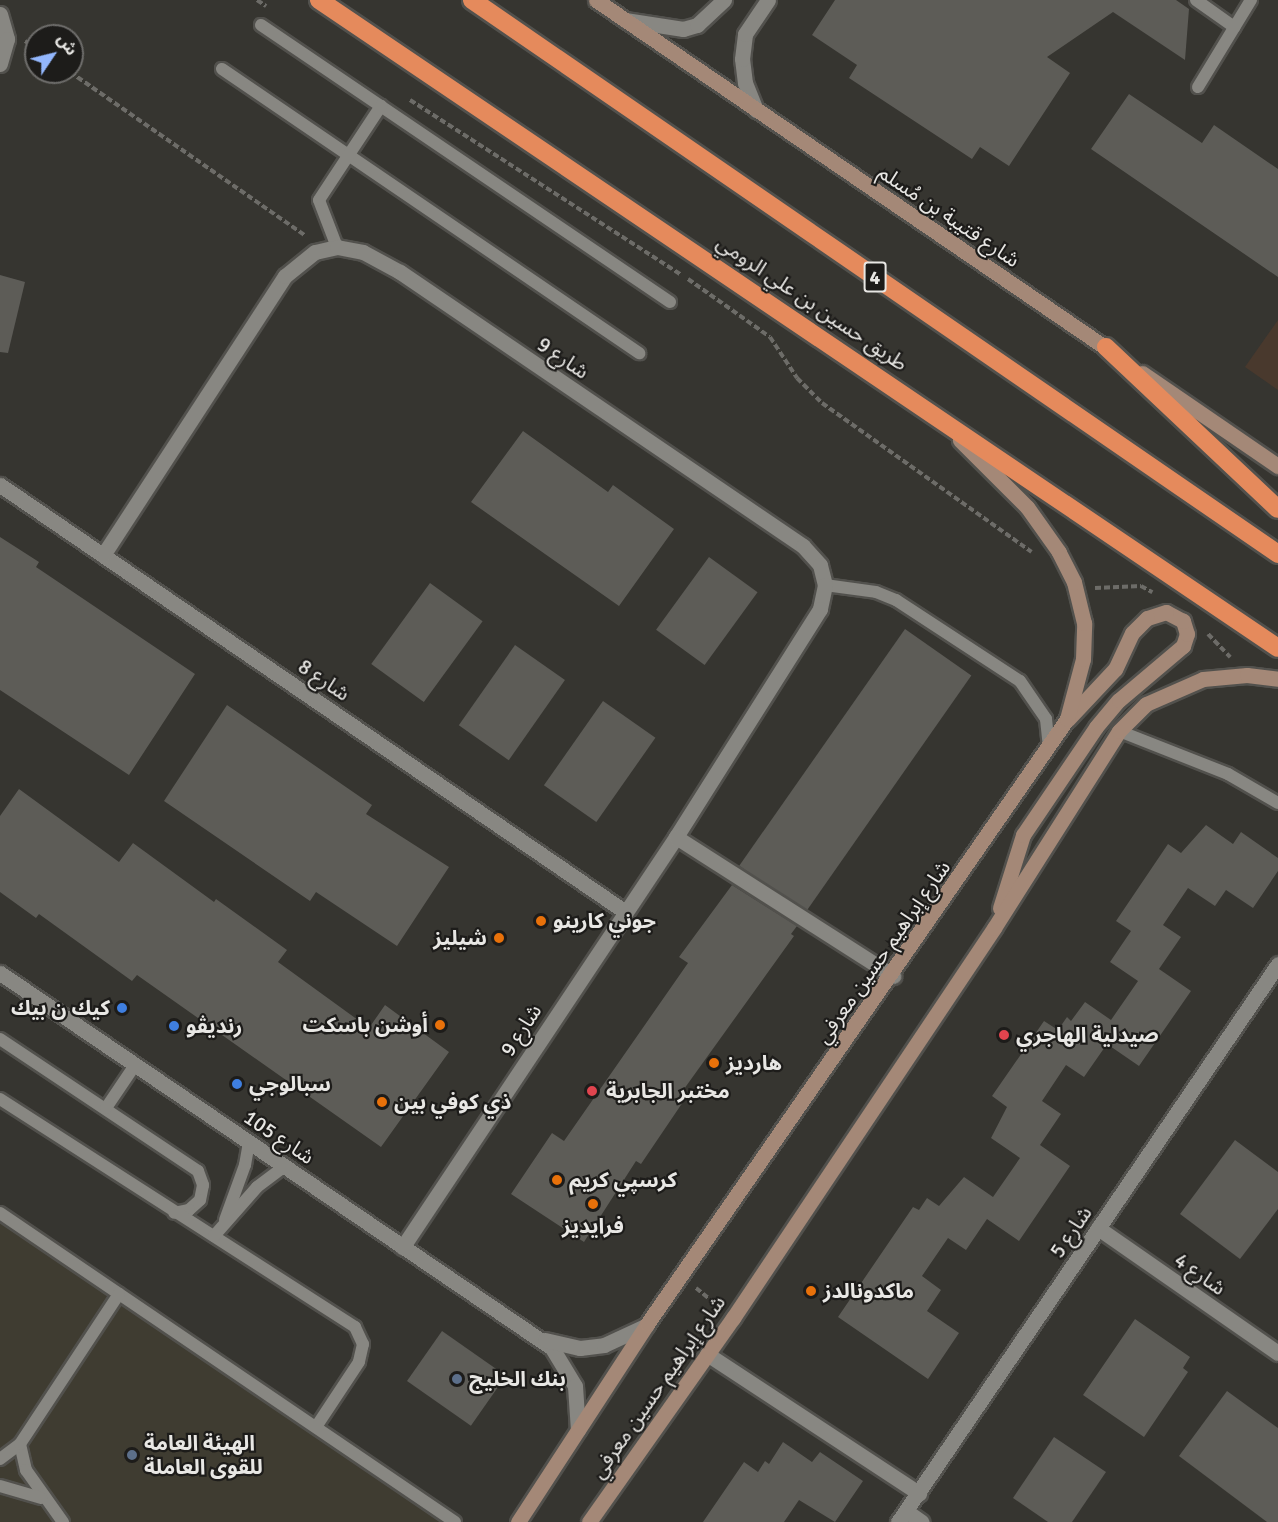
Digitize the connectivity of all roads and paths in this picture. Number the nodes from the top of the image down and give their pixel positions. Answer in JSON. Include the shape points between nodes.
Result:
{"nodes":[{"id":1,"x":257,"y":0,"type":"edge"},
{"id":2,"x":319,"y":0,"type":"edge"},
{"id":3,"x":472,"y":0,"type":"edge"},
{"id":4,"x":596,"y":0,"type":"edge"},
{"id":5,"x":724,"y":0,"type":"edge"},
{"id":6,"x":768,"y":0,"type":"edge"},
{"id":7,"x":1196,"y":0,"type":"edge"},
{"id":8,"x":1251,"y":0,"type":"edge"},
{"id":9,"x":277,"y":13,"type":"dead end"},
{"id":10,"x":0,"y":14,"type":"edge"},
{"id":11,"x":625,"y":20,"type":"junction"},
{"id":12,"x":261,"y":25,"type":"dead end"},
{"id":13,"x":1234,"y":27,"type":"junction"},
{"id":14,"x":0,"y":64,"type":"edge"},
{"id":15,"x":222,"y":69,"type":"dead end"},
{"id":16,"x":84,"y":81,"type":"edge"},
{"id":17,"x":1198,"y":87,"type":"dead end"},
{"id":18,"x":403,"y":95,"type":"dead end"},
{"id":19,"x":381,"y":106,"type":"junction"},
{"id":20,"x":756,"y":110,"type":"junction"},
{"id":21,"x":348,"y":155,"type":"junction"},
{"id":22,"x":331,"y":248,"type":"junction"},
{"id":23,"x":670,"y":302,"type":"dead end"},
{"id":24,"x":1106,"y":347,"type":"junction"},
{"id":25,"x":639,"y":353,"type":"dead end"},
{"id":26,"x":919,"y":402,"type":"junction"},
{"id":27,"x":1278,"y":466,"type":"edge"},
{"id":28,"x":0,"y":485,"type":"edge"},
{"id":29,"x":1278,"y":509,"type":"edge"},
{"id":30,"x":1278,"y":554,"type":"edge"},
{"id":31,"x":103,"y":555,"type":"junction"},
{"id":32,"x":1037,"y":555,"type":"dead end"},
{"id":33,"x":1074,"y":582,"type":"junction"},
{"id":34,"x":825,"y":585,"type":"junction"},
{"id":35,"x":1160,"y":598,"type":"dead end"},
{"id":36,"x":1202,"y":629,"type":"dead end"},
{"id":37,"x":1278,"y":648,"type":"edge"},
{"id":38,"x":1247,"y":675,"type":"junction"},
{"id":39,"x":1278,"y":679,"type":"edge"},
{"id":40,"x":1067,"y":719,"type":"junction"},
{"id":41,"x":1119,"y":731,"type":"junction"},
{"id":42,"x":1049,"y":747,"type":"junction"},
{"id":43,"x":1278,"y":803,"type":"edge"},
{"id":44,"x":676,"y":837,"type":"junction"},
{"id":45,"x":624,"y":911,"type":"junction"},
{"id":46,"x":994,"y":928,"type":"junction"},
{"id":47,"x":1278,"y":964,"type":"edge"},
{"id":48,"x":0,"y":973,"type":"edge"},
{"id":49,"x":892,"y":976,"type":"junction"},
{"id":50,"x":0,"y":1039,"type":"edge"},
{"id":51,"x":135,"y":1065,"type":"junction"},
{"id":52,"x":0,"y":1099,"type":"edge"},
{"id":53,"x":106,"y":1108,"type":"junction"},
{"id":54,"x":249,"y":1142,"type":"junction"},
{"id":55,"x":285,"y":1166,"type":"junction"},
{"id":56,"x":174,"y":1212,"type":"junction"},
{"id":57,"x":0,"y":1213,"type":"edge"},
{"id":58,"x":225,"y":1220,"type":"junction"},
{"id":59,"x":1098,"y":1228,"type":"junction"},
{"id":60,"x":214,"y":1236,"type":"junction"},
{"id":61,"x":404,"y":1246,"type":"junction"},
{"id":62,"x":681,"y":1276,"type":"junction"},
{"id":63,"x":119,"y":1294,"type":"junction"},
{"id":64,"x":733,"y":1318,"type":"junction"},
{"id":65,"x":647,"y":1324,"type":"junction"},
{"id":66,"x":534,"y":1335,"type":"junction"},
{"id":67,"x":1278,"y":1353,"type":"edge"},
{"id":68,"x":707,"y":1354,"type":"junction"},
{"id":69,"x":316,"y":1427,"type":"junction"},
{"id":70,"x":578,"y":1430,"type":"junction"},
{"id":71,"x":20,"y":1444,"type":"junction"},
{"id":72,"x":0,"y":1459,"type":"edge"},
{"id":73,"x":0,"y":1486,"type":"edge"},
{"id":74,"x":919,"y":1493,"type":"junction"},
{"id":75,"x":47,"y":1502,"type":"junction"},
{"id":76,"x":902,"y":1517,"type":"edge"},
{"id":77,"x":516,"y":1520,"type":"edge"},
{"id":78,"x":63,"y":1522,"type":"edge"},
{"id":79,"x":455,"y":1522,"type":"edge"},
{"id":80,"x":590,"y":1522,"type":"edge"},
{"id":81,"x":922,"y":1522,"type":"edge"}],
"edges":[{"from":1,"to":9,"type":"path"},
{"from":2,"to":26,"type":"highway","name":"طريق حسين بن علي الرومي"},
{"from":3,"to":30,"type":"highway","number":"4"},
{"from":4,"to":11,"type":"street","name":"شارع قتيبة بن مُسلم"},
{"from":5,"to":11,"type":"street","via":[[697,25],[683,29]]},
{"from":6,"to":20,"type":"street","via":[[745,34],[742,59],[745,83]]},
{"from":7,"to":13,"type":"lane"},
{"from":8,"to":13,"type":"lane"},
{"from":10,"to":14,"type":"street","via":[[7,39]]},
{"from":11,"to":20,"type":"street","name":"شارع قتيبة بن مُسلم"},
{"from":12,"to":19,"type":"lane"},
{"from":13,"to":17,"type":"lane"},
{"from":15,"to":21,"type":"lane"},
{"from":16,"to":22,"type":"path"},
{"from":18,"to":32,"type":"path","via":[[684,276],[770,337],[797,378],[822,402]]},
{"from":19,"to":21,"type":"lane"},
{"from":19,"to":23,"type":"lane"},
{"from":20,"to":24,"type":"street","name":"شارع قتيبة بن مُسلم"},
{"from":21,"to":22,"type":"lane","via":[[319,200]]},
{"from":21,"to":25,"type":"lane"},
{"from":22,"to":31,"type":"street","via":[[306,258],[285,276]]},
{"from":22,"to":34,"type":"street","name":"شارع 9","via":[[363,252],[400,272],[803,546],[820,565]]},
{"from":24,"to":27,"type":"street","name":"شارع قتيبة بن مُسلم"},
{"from":24,"to":29,"type":"highway"},
{"from":26,"to":33,"type":"street","name":"شارع إبراهيم حسين معرفي","via":[[1027,507],[1059,552]]},
{"from":26,"to":37,"type":"highway","name":"طريق حسين بن علي الرومي"},
{"from":28,"to":31,"type":"street","name":"شارع 8"},
{"from":31,"to":45,"type":"street","name":"شارع 8"},
{"from":33,"to":35,"type":"path","via":[[1097,589],[1141,586]]},
{"from":33,"to":40,"type":"street","name":"شارع إبراهيم حسين معرفي","via":[[1084,624],[1083,659]]},
{"from":34,"to":42,"type":"lane","via":[[876,592],[896,600],[1020,681],[1046,719]]},
{"from":34,"to":44,"type":"street","name":"شارع 9","via":[[819,609]]},
{"from":36,"to":38,"type":"path"},
{"from":38,"to":39,"type":"street","name":"شارع إبراهيم حسين معرفي"},
{"from":38,"to":41,"type":"street","name":"شارع إبراهيم حسين معرفي","via":[[1203,679],[1160,696]]},
{"from":40,"to":42,"type":"street","name":"شارع إبراهيم حسين معرفي"},
{"from":40,"to":46,"type":"street","via":[[1115,669],[1132,633],[1147,618],[1166,612],[1184,621],[1187,634],[1183,646],[1119,700],[1096,727],[1023,835]]},
{"from":41,"to":43,"type":"lane","via":[[1228,774]]},
{"from":41,"to":46,"type":"street","name":"شارع إبراهيم حسين معرفي"},
{"from":42,"to":49,"type":"street","name":"شارع إبراهيم حسين معرفي"},
{"from":44,"to":45,"type":"street","name":"شارع 9"},
{"from":44,"to":49,"type":"street"},
{"from":45,"to":61,"type":"street","name":"شارع 9"},
{"from":46,"to":64,"type":"street","name":"شارع إبراهيم حسين معرفي"},
{"from":47,"to":59,"type":"street","name":"شارع 5"},
{"from":48,"to":51,"type":"street","name":"شارع 105"},
{"from":49,"to":62,"type":"street","name":"شارع إبراهيم حسين معرفي"},
{"from":50,"to":53,"type":"lane"},
{"from":51,"to":53,"type":"lane"},
{"from":51,"to":54,"type":"street","name":"شارع 105"},
{"from":52,"to":56,"type":"lane"},
{"from":53,"to":56,"type":"lane","via":[[198,1171],[204,1185],[200,1200],[189,1210]]},
{"from":54,"to":55,"type":"street","name":"شارع 105"},
{"from":54,"to":58,"type":"lane"},
{"from":55,"to":58,"type":"lane"},
{"from":55,"to":61,"type":"street","name":"شارع 105"},
{"from":56,"to":60,"type":"lane"},
{"from":57,"to":63,"type":"lane"},
{"from":58,"to":60,"type":"lane"},
{"from":59,"to":67,"type":"street","name":"شارع 4"},
{"from":59,"to":74,"type":"street","name":"شارع 5"},
{"from":60,"to":69,"type":"lane","via":[[348,1322],[360,1335],[359,1362]]},
{"from":61,"to":66,"type":"street","name":"شارع 105"},
{"from":62,"to":64,"type":"path"},
{"from":62,"to":65,"type":"street","name":"شارع إبراهيم حسين معرفي"},
{"from":63,"to":69,"type":"lane"},
{"from":63,"to":71,"type":"lane"},
{"from":64,"to":68,"type":"street","name":"شارع إبراهيم حسين معرفي"},
{"from":65,"to":66,"type":"street","name":"شارع 105","via":[[627,1337],[596,1346],[557,1344]]},
{"from":65,"to":70,"type":"street","name":"شارع إبراهيم حسين معرفي"},
{"from":66,"to":70,"type":"street","name":"شارع 105","via":[[566,1366],[579,1408]]},
{"from":68,"to":74,"type":"street"},
{"from":68,"to":80,"type":"street","name":"شارع إبراهيم حسين معرفي"},
{"from":69,"to":79,"type":"lane"},
{"from":70,"to":77,"type":"street","name":"شارع إبراهيم حسين معرفي"},
{"from":71,"to":72,"type":"lane"},
{"from":71,"to":75,"type":"lane","via":[[26,1470]]},
{"from":73,"to":75,"type":"lane","via":[[33,1493]]},
{"from":74,"to":76,"type":"street","name":"شارع 5"},
{"from":75,"to":78,"type":"lane"},
{"from":76,"to":81,"type":"street"}]}
